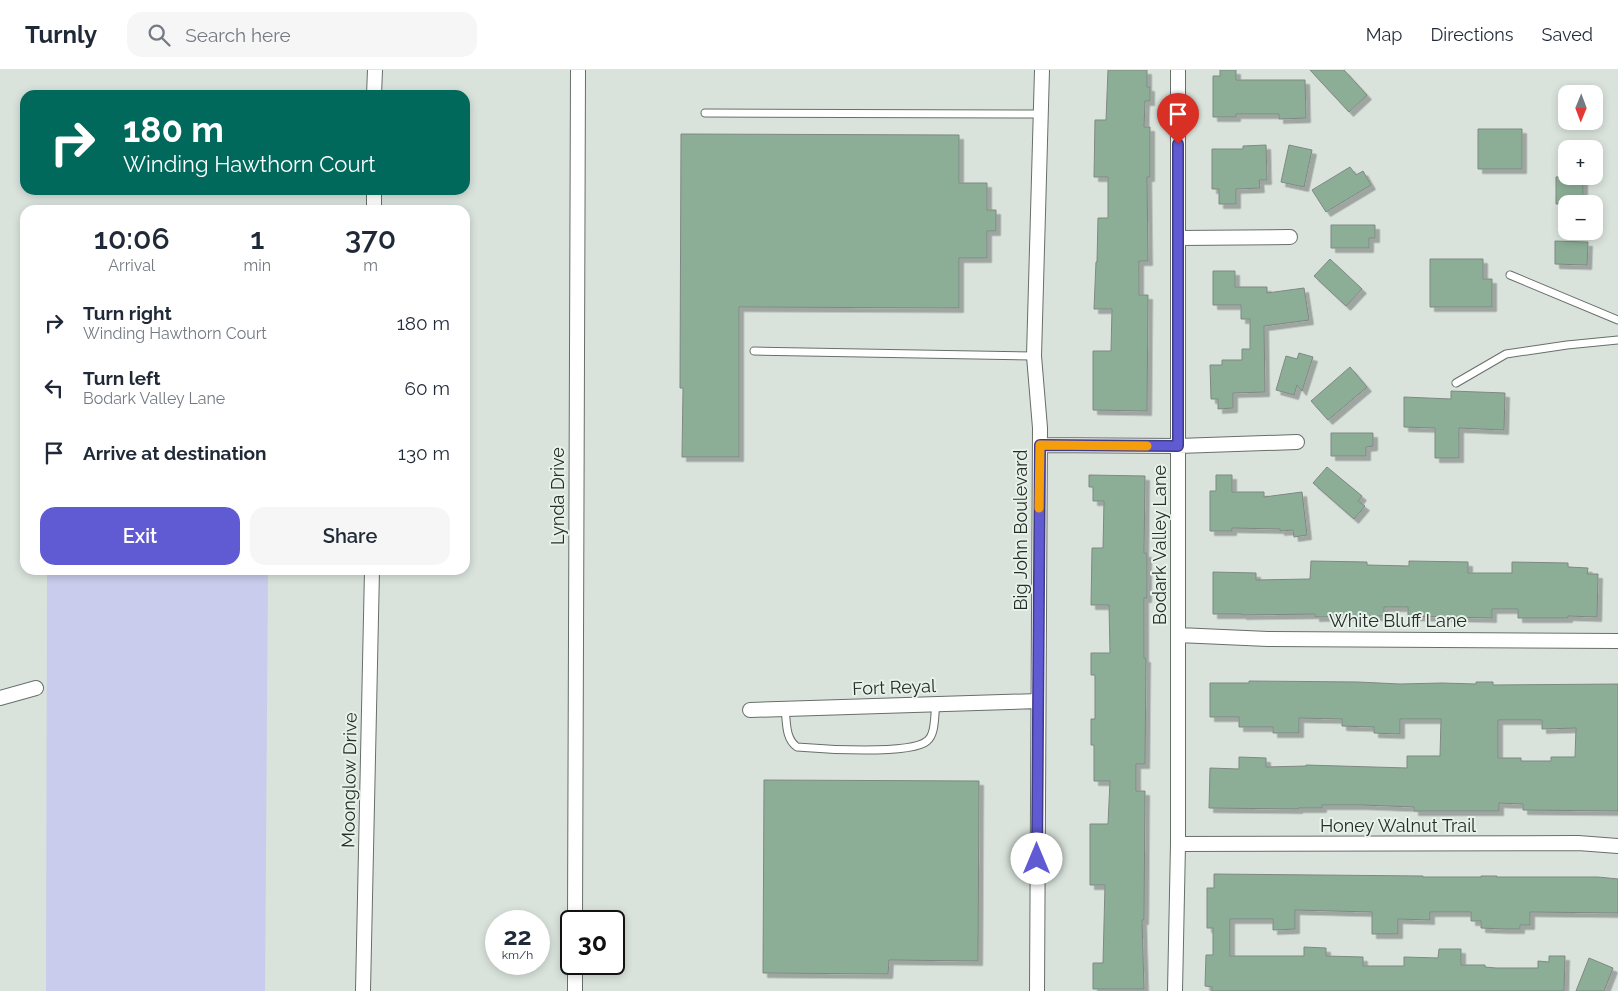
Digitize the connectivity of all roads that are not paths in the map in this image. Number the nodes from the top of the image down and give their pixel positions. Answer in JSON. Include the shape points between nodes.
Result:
{"nodes":[{"id":1,"x":375,"y":70,"type":"edge"},
{"id":2,"x":578,"y":70,"type":"edge"},
{"id":3,"x":1042,"y":70,"type":"edge"},
{"id":4,"x":1178,"y":70,"type":"edge"},
{"id":5,"x":374,"y":90,"type":"edge"},
{"id":6,"x":705,"y":113,"type":"dead end"},
{"id":7,"x":1042,"y":114,"type":"junction"},
{"id":8,"x":1290,"y":237,"type":"dead end"},
{"id":9,"x":1178,"y":238,"type":"junction"},
{"id":10,"x":1510,"y":274,"type":"dead end"},
{"id":11,"x":1618,"y":320,"type":"edge"},
{"id":12,"x":1618,"y":340,"type":"edge"},
{"id":13,"x":754,"y":351,"type":"dead end"},
{"id":14,"x":1034,"y":356,"type":"junction"},
{"id":15,"x":1456,"y":383,"type":"dead end"},
{"id":16,"x":1297,"y":442,"type":"dead end"},
{"id":17,"x":1040,"y":445,"type":"junction"},
{"id":18,"x":1178,"y":446,"type":"junction"},
{"id":19,"x":372,"y":575,"type":"edge"},
{"id":20,"x":1178,"y":635,"type":"junction"},
{"id":21,"x":1618,"y":641,"type":"edge"},
{"id":22,"x":36,"y":688,"type":"dead end"},
{"id":23,"x":0,"y":698,"type":"edge"},
{"id":24,"x":1038,"y":701,"type":"junction"},
{"id":25,"x":936,"y":704,"type":"junction"},
{"id":26,"x":785,"y":709,"type":"junction"},
{"id":27,"x":750,"y":710,"type":"dead end"},
{"id":28,"x":1178,"y":844,"type":"junction"},
{"id":29,"x":1618,"y":846,"type":"edge"},
{"id":30,"x":575,"y":910,"type":"edge"},
{"id":31,"x":575,"y":975,"type":"edge"},
{"id":32,"x":364,"y":991,"type":"edge"},
{"id":33,"x":575,"y":991,"type":"edge"},
{"id":34,"x":1037,"y":991,"type":"edge"},
{"id":35,"x":1175,"y":991,"type":"edge"}],
"edges":[{"from":1,"to":5,"type":"street"},
{"from":2,"to":30,"type":"street","name":"Lynda Drive"},
{"from":3,"to":7,"type":"street","name":"Big John Boulevard"},
{"from":4,"to":9,"type":"street","name":"Bodark Valley Lane"},
{"from":6,"to":7,"type":"lane"},
{"from":7,"to":14,"type":"street","name":"Big John Boulevard"},
{"from":8,"to":9,"type":"street"},
{"from":9,"to":18,"type":"street","name":"Bodark Valley Lane"},
{"from":10,"to":11,"type":"lane"},
{"from":12,"to":15,"type":"lane","via":[[1506,354]]},
{"from":13,"to":14,"type":"lane"},
{"from":14,"to":17,"type":"street","name":"Big John Boulevard"},
{"from":16,"to":18,"type":"street"},
{"from":17,"to":18,"type":"street"},
{"from":17,"to":24,"type":"street","name":"Big John Boulevard"},
{"from":18,"to":20,"type":"street","name":"Bodark Valley Lane"},
{"from":19,"to":32,"type":"street","name":"Moonglow Drive"},
{"from":20,"to":21,"type":"street","name":"White Bluff Lane"},
{"from":20,"to":28,"type":"street","name":"Bodark Valley Lane"},
{"from":22,"to":23,"type":"street"},
{"from":24,"to":25,"type":"street","name":"Fort Reyal"},
{"from":24,"to":34,"type":"street","name":"Big John Boulevard"},
{"from":25,"to":26,"type":"street","name":"Fort Reyal"},
{"from":25,"to":26,"type":"lane","via":[[928,741],[878,750],[797,747],[789,737]]},
{"from":26,"to":27,"type":"street","name":"Fort Reyal"},
{"from":28,"to":29,"type":"street","name":"Honey Walnut Trail","via":[[1578,843]]},
{"from":28,"to":35,"type":"street","name":"Bodark Valley Lane"},
{"from":31,"to":33,"type":"street"}]}
